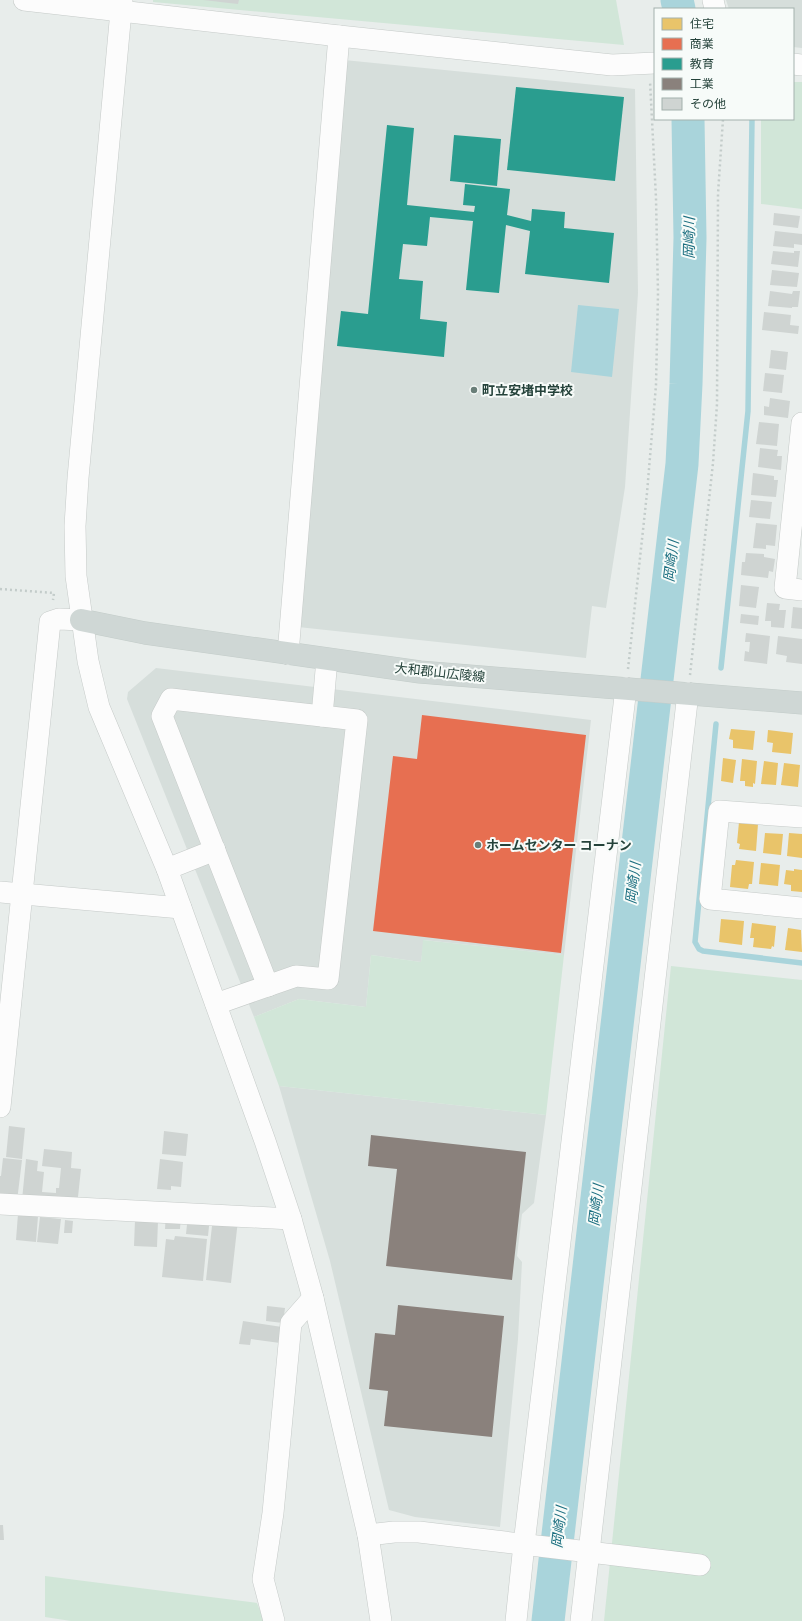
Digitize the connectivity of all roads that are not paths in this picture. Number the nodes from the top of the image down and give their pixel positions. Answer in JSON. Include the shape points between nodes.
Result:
{"nodes":[{"id":1,"x":24,"y":0,"type":"edge"},
{"id":2,"x":122,"y":6,"type":"edge"},
{"id":3,"x":339,"y":36,"type":"junction"},
{"id":4,"x":652,"y":63,"type":"edge"},
{"id":5,"x":802,"y":423,"type":"edge"},
{"id":6,"x":802,"y":590,"type":"edge"},
{"id":7,"x":81,"y":620,"type":"junction"},
{"id":8,"x":288,"y":654,"type":"junction"},
{"id":9,"x":327,"y":658,"type":"junction"},
{"id":10,"x":626,"y":688,"type":"junction"},
{"id":11,"x":688,"y":693,"type":"junction"},
{"id":12,"x":802,"y":703,"type":"edge"},
{"id":13,"x":322,"y":716,"type":"junction"},
{"id":14,"x":802,"y":816,"type":"edge"},
{"id":15,"x":214,"y":850,"type":"junction"},
{"id":16,"x":167,"y":869,"type":"junction"},
{"id":17,"x":0,"y":892,"type":"edge"},
{"id":18,"x":21,"y":893,"type":"junction"},
{"id":19,"x":181,"y":908,"type":"junction"},
{"id":20,"x":802,"y":908,"type":"edge"},
{"id":21,"x":268,"y":986,"type":"junction"},
{"id":22,"x":216,"y":1004,"type":"junction"},
{"id":23,"x":0,"y":1107,"type":"edge"},
{"id":24,"x":0,"y":1204,"type":"edge"},
{"id":25,"x":292,"y":1219,"type":"junction"},
{"id":26,"x":313,"y":1298,"type":"junction"},
{"id":27,"x":368,"y":1535,"type":"junction"},
{"id":28,"x":524,"y":1544,"type":"junction"},
{"id":29,"x":590,"y":1553,"type":"junction"},
{"id":30,"x":700,"y":1566,"type":"dead end"},
{"id":31,"x":274,"y":1621,"type":"edge"},
{"id":32,"x":381,"y":1621,"type":"edge"},
{"id":33,"x":516,"y":1621,"type":"edge"},
{"id":34,"x":581,"y":1621,"type":"edge"}],
"edges":[{"from":1,"to":2,"type":"street"},
{"from":2,"to":3,"type":"street"},
{"from":2,"to":7,"type":"street","via":[[78,478],[75,526],[76,576]]},
{"from":3,"to":4,"type":"street","via":[[612,65]]},
{"from":3,"to":8,"type":"street"},
{"from":5,"to":6,"type":"street","via":[[785,588]]},
{"from":7,"to":8,"type":"main road","name":"大和郡山広陵線","via":[[145,633]]},
{"from":7,"to":16,"type":"street","via":[[99,708]]},
{"from":7,"to":18,"type":"street","via":[[59,619],[50,622]]},
{"from":8,"to":9,"type":"main road","name":"大和郡山広陵線"},
{"from":9,"to":10,"type":"main road","name":"大和郡山広陵線","via":[[420,672]]},
{"from":9,"to":13,"type":"street"},
{"from":10,"to":11,"type":"main road","name":"大和郡山広陵線"},
{"from":10,"to":28,"type":"street"},
{"from":11,"to":12,"type":"main road","name":"大和郡山広陵線"},
{"from":11,"to":29,"type":"street","via":[[597,1472]]},
{"from":13,"to":15,"type":"street","via":[[171,699],[162,716]]},
{"from":13,"to":21,"type":"street","via":[[357,720],[328,978],[296,976]]},
{"from":14,"to":20,"type":"street","via":[[719,811],[710,899]]},
{"from":15,"to":16,"type":"street"},
{"from":15,"to":21,"type":"street"},
{"from":16,"to":19,"type":"street"},
{"from":17,"to":18,"type":"street"},
{"from":18,"to":19,"type":"street"},
{"from":18,"to":23,"type":"street"},
{"from":19,"to":22,"type":"street"},
{"from":21,"to":22,"type":"street"},
{"from":22,"to":25,"type":"street"},
{"from":24,"to":25,"type":"street"},
{"from":25,"to":26,"type":"street"},
{"from":26,"to":27,"type":"street"},
{"from":26,"to":31,"type":"street","via":[[291,1323],[263,1579]]},
{"from":27,"to":28,"type":"street","via":[[419,1532]]},
{"from":27,"to":32,"type":"street"},
{"from":28,"to":29,"type":"street"},
{"from":28,"to":33,"type":"street"},
{"from":29,"to":30,"type":"street"},
{"from":29,"to":34,"type":"street"}]}
